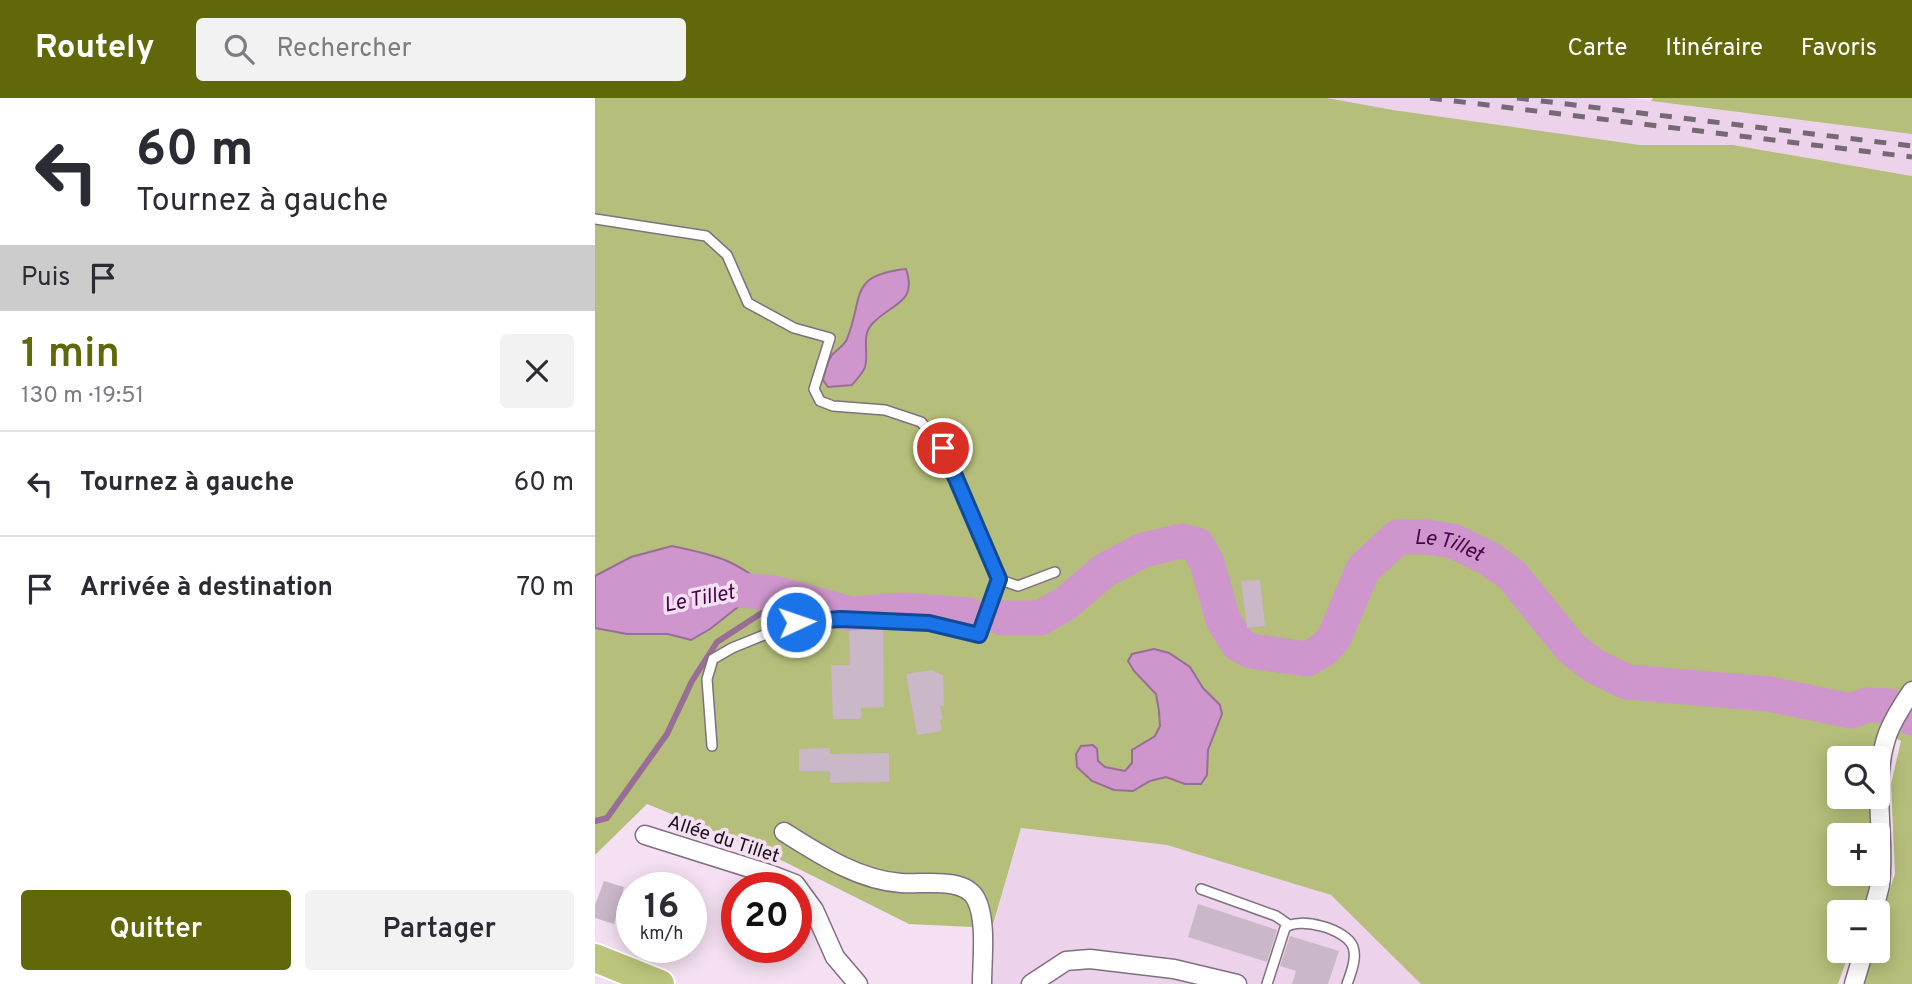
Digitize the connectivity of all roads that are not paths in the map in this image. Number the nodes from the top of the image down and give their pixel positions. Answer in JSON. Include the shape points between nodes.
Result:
{"nodes":[{"id":1,"x":595,"y":219,"type":"edge"},
{"id":2,"x":1055,"y":572,"type":"dead end"},
{"id":3,"x":999,"y":579,"type":"junction"},
{"id":4,"x":1912,"y":691,"type":"edge"},
{"id":5,"x":712,"y":746,"type":"dead end"},
{"id":6,"x":784,"y":832,"type":"dead end"},
{"id":7,"x":645,"y":835,"type":"dead end"},
{"id":8,"x":1201,"y":889,"type":"dead end"},
{"id":9,"x":1876,"y":900,"type":"edge"},
{"id":10,"x":1289,"y":925,"type":"junction"},
{"id":11,"x":595,"y":958,"type":"edge"},
{"id":12,"x":1860,"y":963,"type":"edge"},
{"id":13,"x":595,"y":974,"type":"edge"},
{"id":14,"x":651,"y":984,"type":"edge"},
{"id":15,"x":660,"y":984,"type":"edge"},
{"id":16,"x":858,"y":984,"type":"edge"},
{"id":17,"x":982,"y":984,"type":"edge"},
{"id":18,"x":1031,"y":984,"type":"edge"},
{"id":19,"x":1237,"y":984,"type":"edge"},
{"id":20,"x":1267,"y":984,"type":"edge"},
{"id":21,"x":1347,"y":984,"type":"edge"},
{"id":22,"x":1854,"y":984,"type":"edge"}],
"edges":[{"from":1,"to":3,"type":"lane","via":[[706,236],[727,255],[748,303],[794,328],[829,338],[814,389],[820,401],[885,410],[921,422],[943,448]]},
{"from":2,"to":3,"type":"lane","via":[[1018,586]]},
{"from":3,"to":5,"type":"lane","via":[[979,635],[929,623],[796,622],[713,659],[707,679]]},
{"from":4,"to":9,"type":"street","via":[[1888,734],[1882,758]]},
{"from":6,"to":17,"type":"street","via":[[840,864],[874,877],[959,886],[971,893],[982,925]]},
{"from":7,"to":16,"type":"street","name":"Allée du Tillet","via":[[795,884],[814,910],[835,957]]},
{"from":8,"to":10,"type":"lane","via":[[1269,913]]},
{"from":10,"to":20,"type":"lane"},
{"from":10,"to":21,"type":"lane","via":[[1312,924],[1349,939],[1354,961]]},
{"from":11,"to":15,"type":"main road"},
{"from":12,"to":22,"type":"street"},
{"from":13,"to":14,"type":"main road"},
{"from":18,"to":19,"type":"street","via":[[1066,961],[1090,959],[1174,969]]}]}
